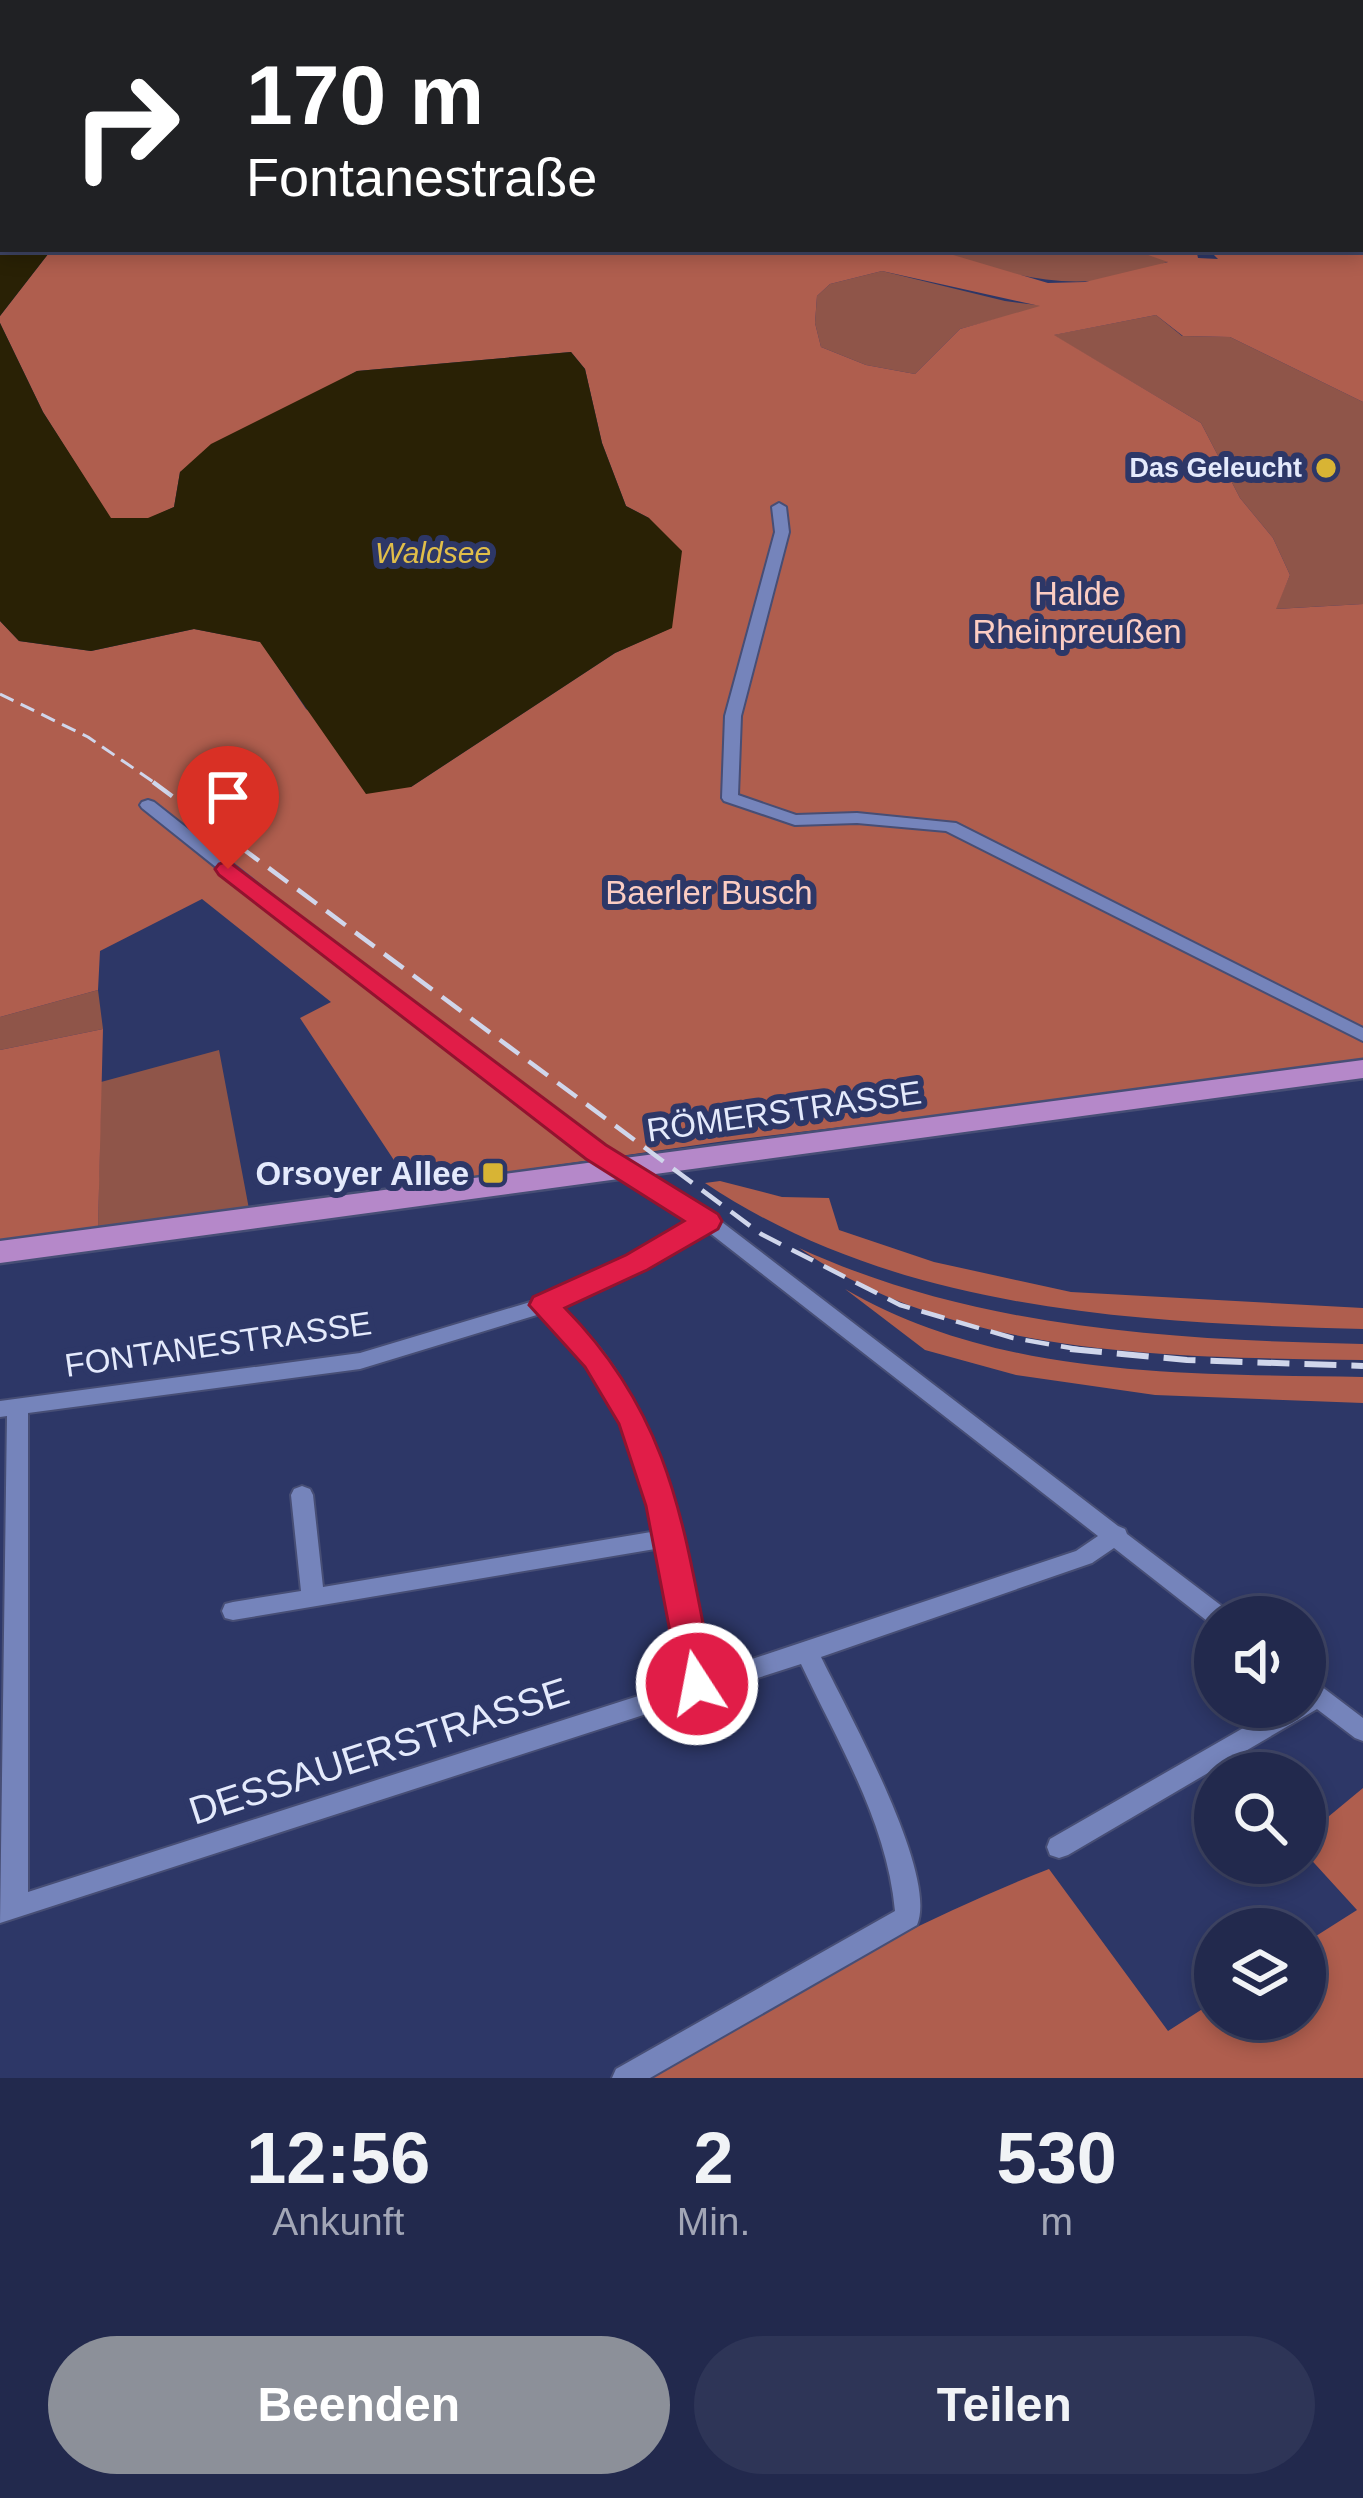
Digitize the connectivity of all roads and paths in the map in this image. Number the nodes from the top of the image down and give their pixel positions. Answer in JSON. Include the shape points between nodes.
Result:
{"nodes":[{"id":1,"x":779,"y":507,"type":"dead end"},
{"id":2,"x":148,"y":805,"type":"dead end"},
{"id":3,"x":1363,"y":1035,"type":"edge"},
{"id":4,"x":1363,"y":1069,"type":"edge"},
{"id":5,"x":629,"y":1169,"type":"junction"},
{"id":6,"x":707,"y":1221,"type":"junction"},
{"id":7,"x":0,"y":1252,"type":"edge"},
{"id":8,"x":544,"y":1305,"type":"junction"},
{"id":9,"x":9,"y":1408,"type":"edge"},
{"id":10,"x":302,"y":1496,"type":"dead end"},
{"id":11,"x":1117,"y":1535,"type":"junction"},
{"id":12,"x":668,"y":1538,"type":"junction"},
{"id":13,"x":1194,"y":1597,"type":"edge"},
{"id":14,"x":313,"y":1598,"type":"junction"},
{"id":15,"x":233,"y":1611,"type":"dead end"},
{"id":16,"x":807,"y":1652,"type":"junction"},
{"id":17,"x":697,"y":1684,"type":"junction"},
{"id":18,"x":1326,"y":1703,"type":"edge"},
{"id":19,"x":1252,"y":1728,"type":"edge"},
{"id":20,"x":1363,"y":1731,"type":"edge"},
{"id":21,"x":1059,"y":1847,"type":"dead end"},
{"id":22,"x":8,"y":1909,"type":"edge"},
{"id":23,"x":625,"y":2078,"type":"edge"}],
"edges":[{"from":1,"to":3,"type":"street","via":[[782,532],[733,716],[730,798],[795,820],[950,826]]},
{"from":2,"to":5,"type":"street","via":[[387,995]]},
{"from":4,"to":5,"type":"main road","name":"RÖMERSTRASSE"},
{"from":5,"to":6,"type":"street"},
{"from":5,"to":7,"type":"main road","name":"RÖMERSTRASSE"},
{"from":6,"to":8,"type":"street","name":"FONTANESTRASSE"},
{"from":6,"to":11,"type":"street"},
{"from":8,"to":9,"type":"street","name":"FONTANESTRASSE","via":[[360,1361]]},
{"from":8,"to":12,"type":"street","via":[[596,1359],[634,1422]]},
{"from":9,"to":22,"type":"street"},
{"from":10,"to":14,"type":"street"},
{"from":11,"to":13,"type":"street"},
{"from":11,"to":16,"type":"street","name":"DESSAUERSTRASSE","via":[[1084,1557]]},
{"from":12,"to":14,"type":"street"},
{"from":12,"to":17,"type":"street"},
{"from":14,"to":15,"type":"street"},
{"from":16,"to":17,"type":"street","name":"DESSAUERSTRASSE"},
{"from":16,"to":23,"type":"street","via":[[898,1849],[908,1917]]},
{"from":17,"to":22,"type":"street","name":"DESSAUERSTRASSE"},
{"from":18,"to":20,"type":"street"},
{"from":19,"to":21,"type":"street"}]}
